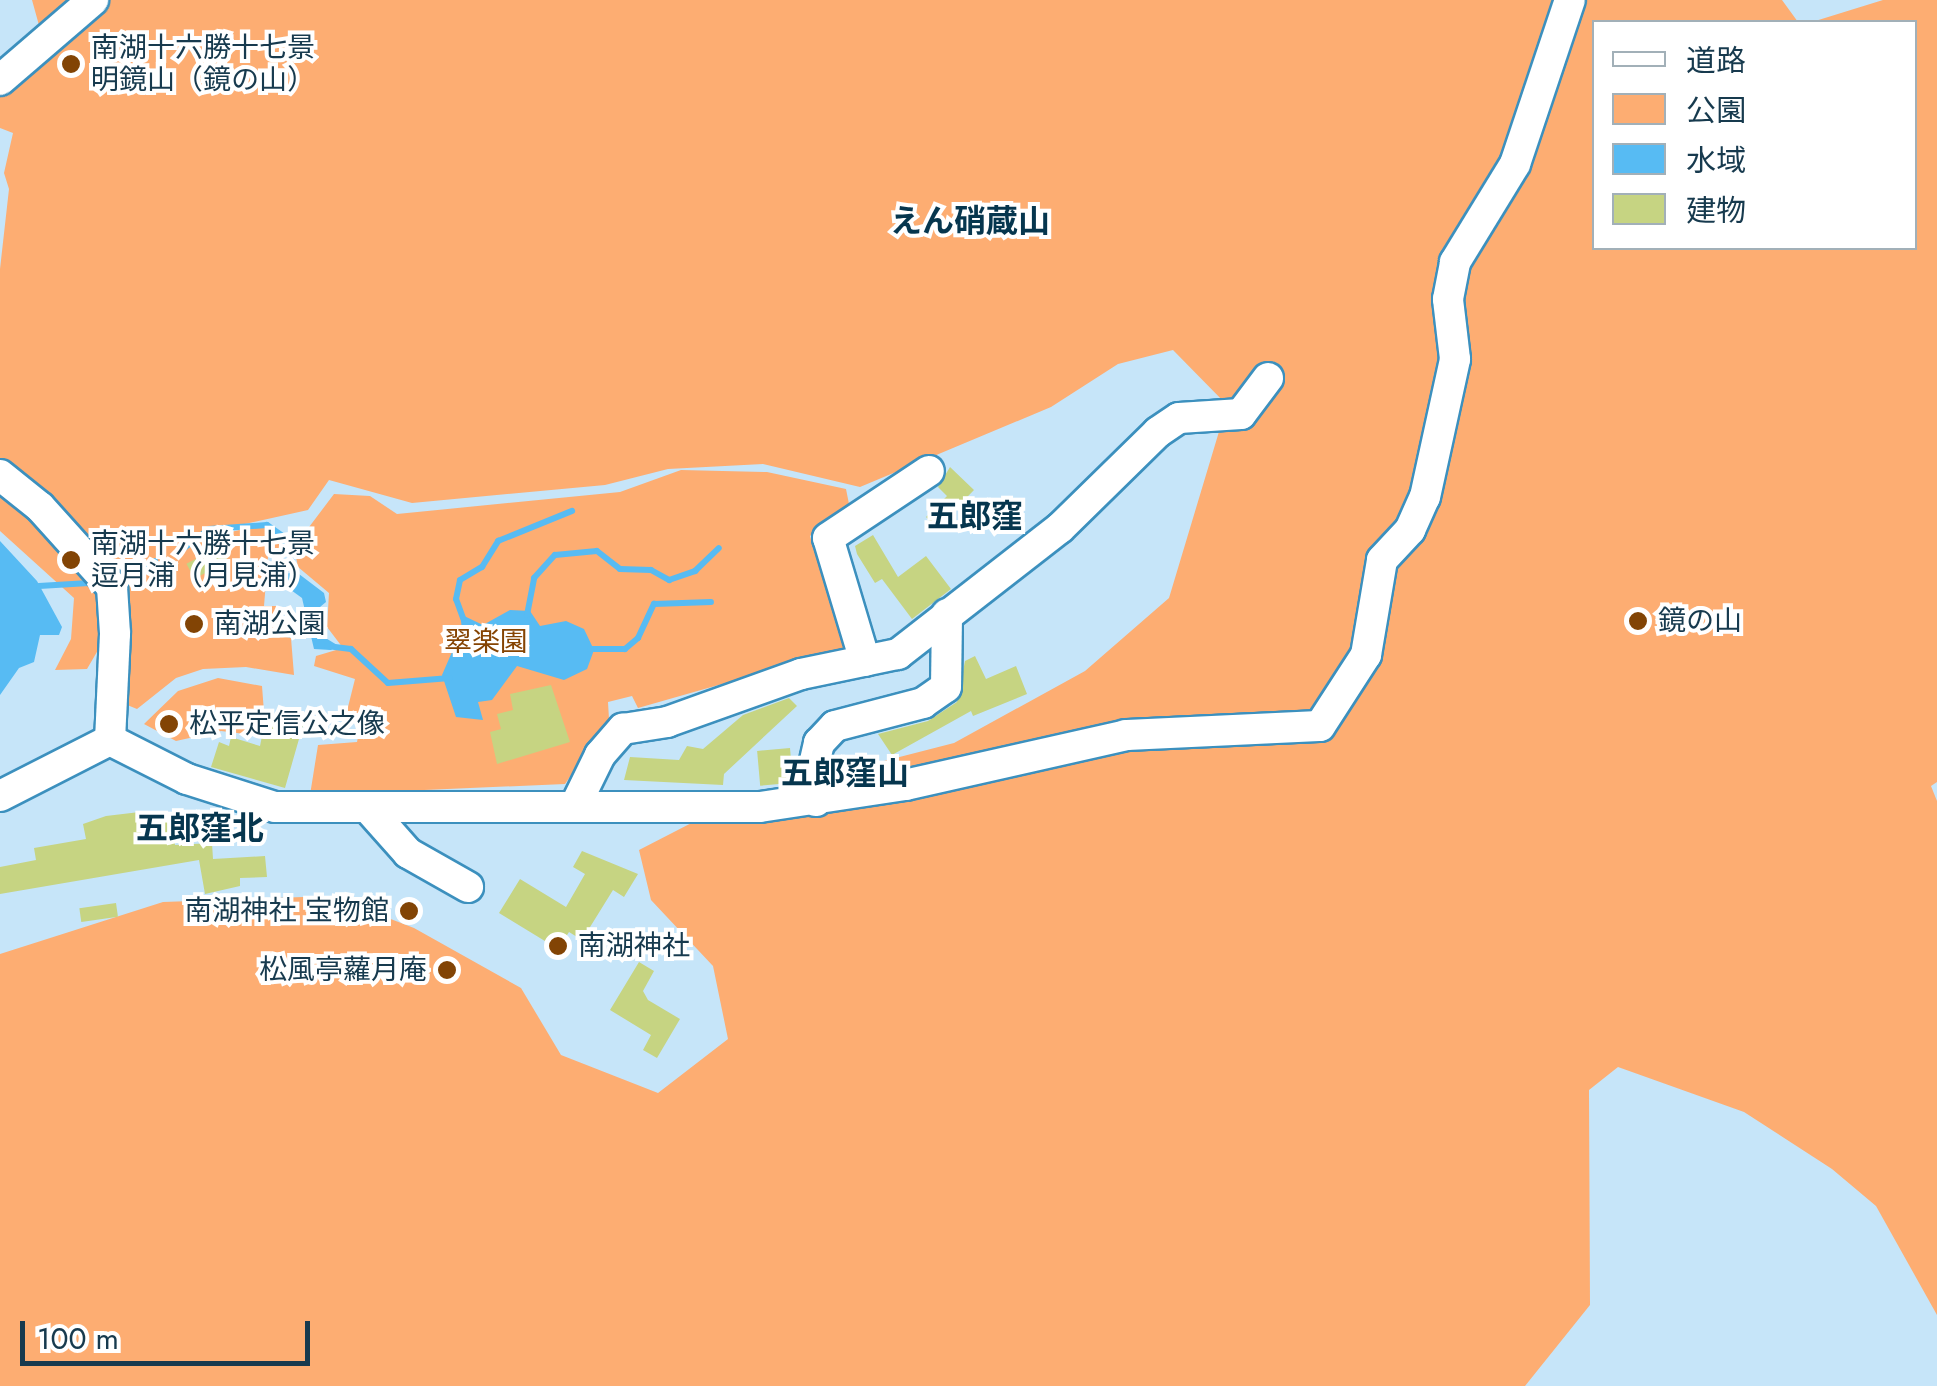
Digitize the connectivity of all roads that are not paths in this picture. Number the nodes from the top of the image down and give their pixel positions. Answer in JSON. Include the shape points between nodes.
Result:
{"nodes":[{"id":1,"x":93,"y":0,"type":"edge"},
{"id":2,"x":1570,"y":0,"type":"edge"},
{"id":3,"x":0,"y":80,"type":"edge"},
{"id":4,"x":1268,"y":378,"type":"dead end"},
{"id":5,"x":929,"y":471,"type":"dead end"},
{"id":6,"x":0,"y":476,"type":"edge"},
{"id":7,"x":947,"y":614,"type":"junction"},
{"id":8,"x":865,"y":661,"type":"junction"},
{"id":9,"x":110,"y":740,"type":"junction"},
{"id":10,"x":0,"y":796,"type":"edge"},
{"id":11,"x":816,"y":801,"type":"junction"},
{"id":12,"x":576,"y":802,"type":"junction"},
{"id":13,"x":369,"y":809,"type":"junction"},
{"id":14,"x":468,"y":887,"type":"dead end"}],
"edges":[{"from":1,"to":3,"type":"street"},
{"from":2,"to":11,"type":"street","via":[[1516,164],[1455,262],[1448,298],[1455,359],[1425,497],[1410,530],[1382,560],[1366,655],[1320,726],[1126,736]]},
{"from":4,"to":7,"type":"street","via":[[1241,414],[1180,418],[1158,432],[1073,517]]},
{"from":5,"to":8,"type":"street","via":[[828,538]]},
{"from":6,"to":9,"type":"street","via":[[40,507],[112,587]]},
{"from":7,"to":8,"type":"street","via":[[898,654]]},
{"from":7,"to":11,"type":"street","via":[[946,686],[923,703],[835,726],[819,743],[812,769]]},
{"from":8,"to":12,"type":"street","via":[[624,729],[600,754]]},
{"from":9,"to":10,"type":"street"},
{"from":9,"to":13,"type":"street","via":[[186,779],[276,807]]},
{"from":11,"to":12,"type":"street","via":[[760,807]]},
{"from":12,"to":13,"type":"street"},
{"from":13,"to":14,"type":"street","via":[[408,853]]}]}
